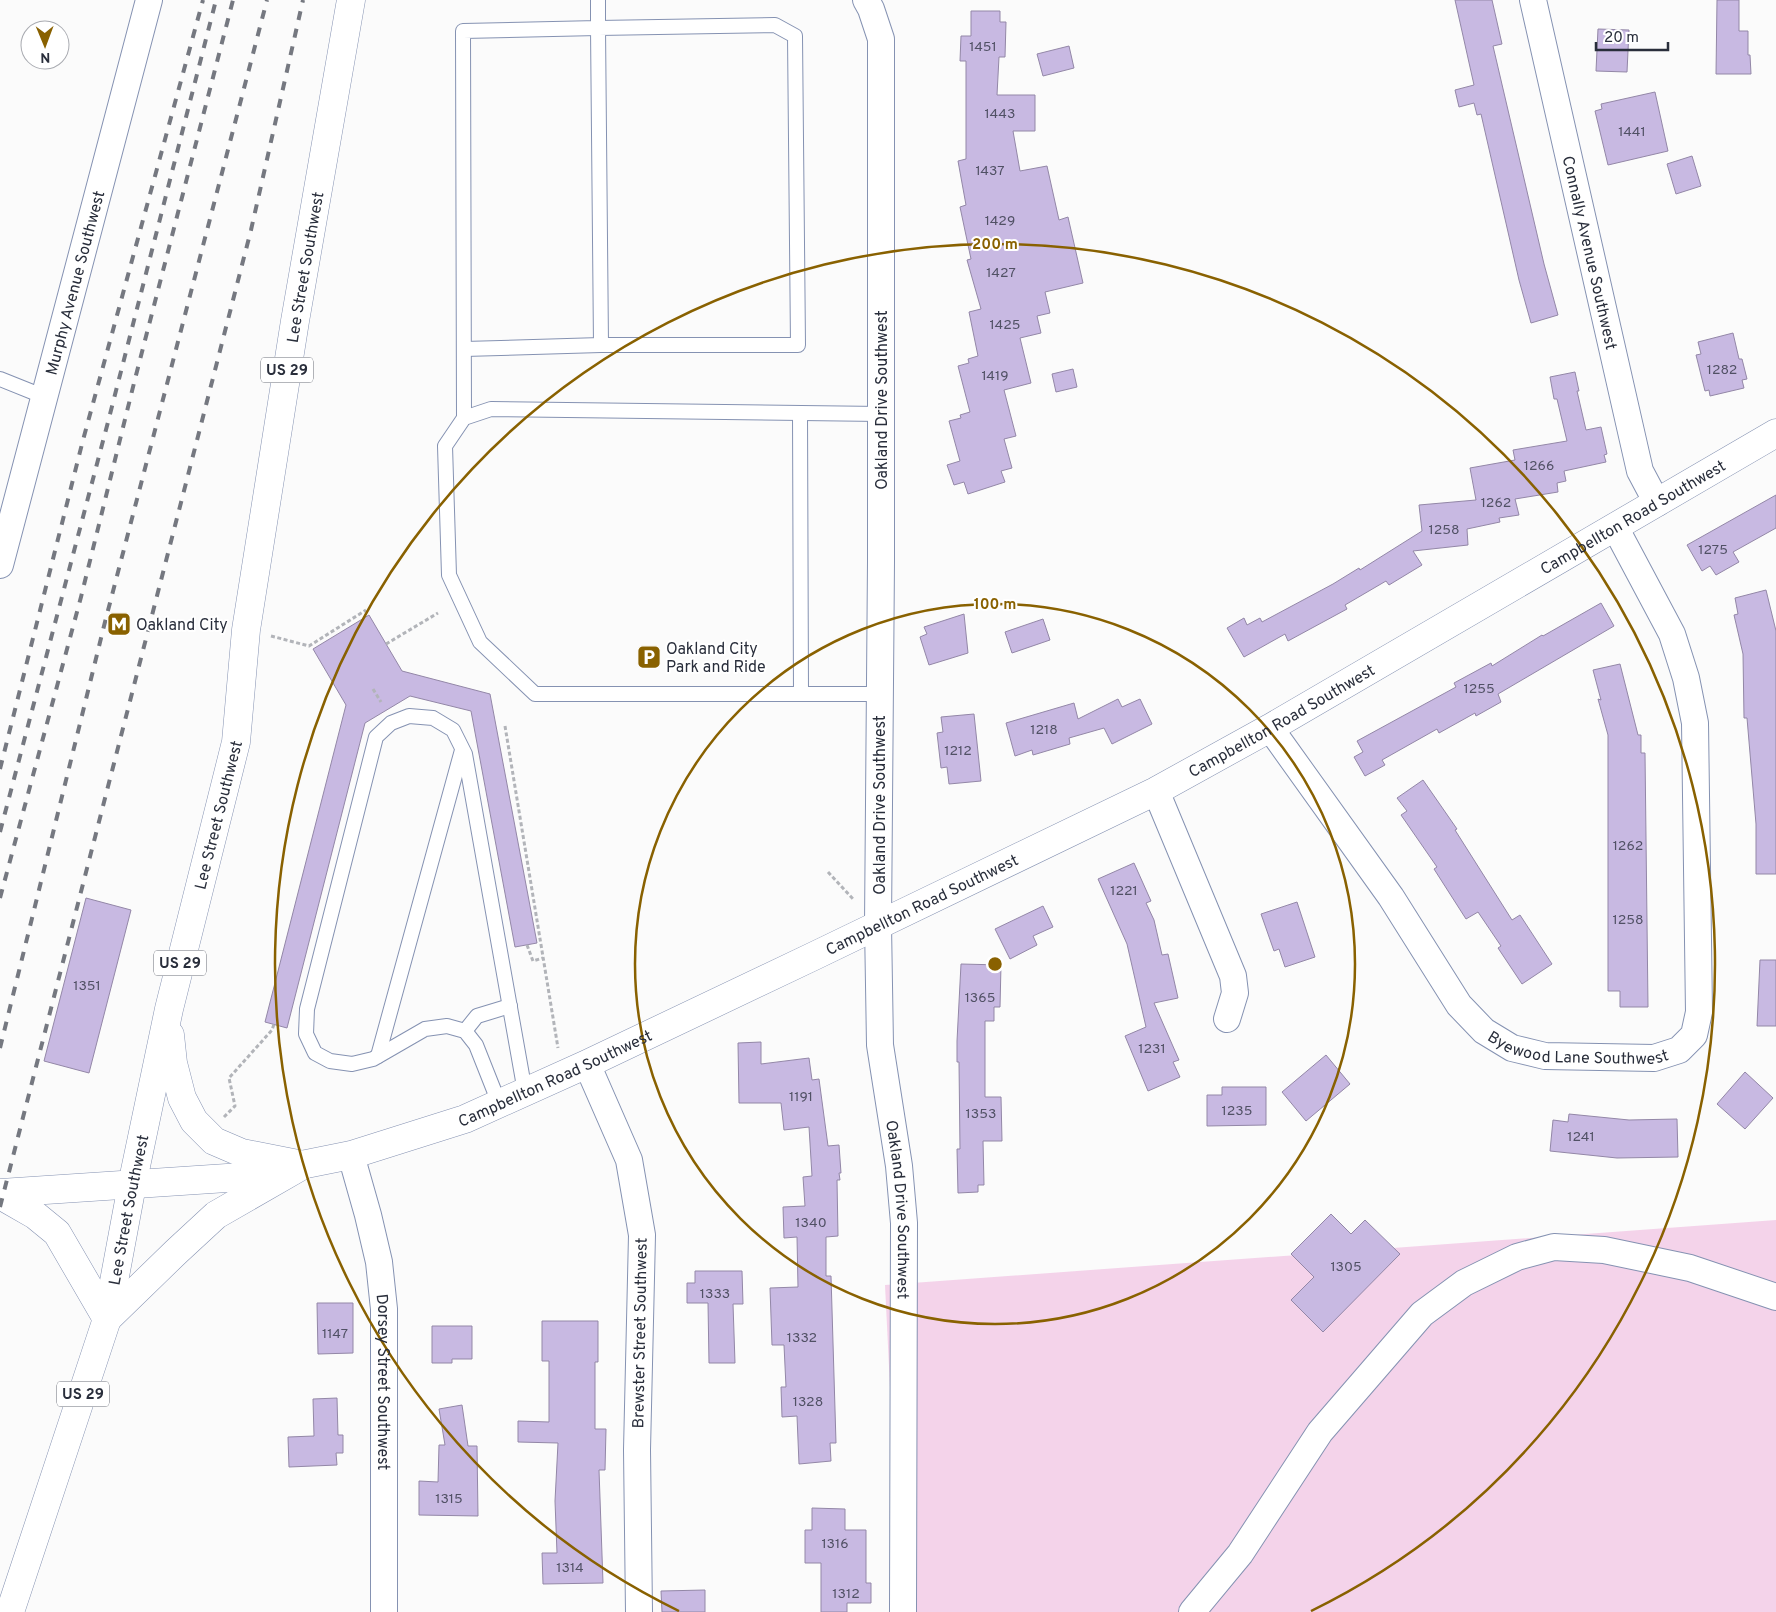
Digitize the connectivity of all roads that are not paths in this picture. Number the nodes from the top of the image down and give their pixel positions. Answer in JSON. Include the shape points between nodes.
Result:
{"nodes":[{"id":1,"x":149,"y":0,"type":"edge"},
{"id":2,"x":351,"y":0,"type":"edge"},
{"id":3,"x":598,"y":0,"type":"edge"},
{"id":4,"x":866,"y":0,"type":"edge"},
{"id":5,"x":1533,"y":0,"type":"edge"},
{"id":6,"x":598,"y":28,"type":"junction"},
{"id":7,"x":601,"y":345,"type":"junction"},
{"id":8,"x":464,"y":349,"type":"junction"},
{"id":9,"x":0,"y":379,"type":"edge"},
{"id":10,"x":45,"y":398,"type":"junction"},
{"id":11,"x":800,"y":413,"type":"junction"},
{"id":12,"x":881,"y":414,"type":"junction"},
{"id":13,"x":464,"y":418,"type":"junction"},
{"id":14,"x":1776,"y":433,"type":"edge"},
{"id":15,"x":1657,"y":503,"type":"junction"},
{"id":16,"x":1615,"y":527,"type":"junction"},
{"id":17,"x":0,"y":565,"type":"edge"},
{"id":18,"x":801,"y":694,"type":"junction"},
{"id":19,"x":880,"y":694,"type":"junction"},
{"id":20,"x":1270,"y":728,"type":"junction"},
{"id":21,"x":463,"y":749,"type":"junction"},
{"id":22,"x":1156,"y":791,"type":"junction"},
{"id":23,"x":878,"y":925,"type":"junction"},
{"id":24,"x":510,"y":1006,"type":"junction"},
{"id":25,"x":169,"y":1009,"type":"junction"},
{"id":26,"x":1227,"y":1019,"type":"dead end"},
{"id":27,"x":464,"y":1031,"type":"junction"},
{"id":28,"x":378,"y":1056,"type":"junction"},
{"id":29,"x":587,"y":1064,"type":"junction"},
{"id":30,"x":525,"y":1092,"type":"junction"},
{"id":31,"x":499,"y":1103,"type":"junction"},
{"id":32,"x":351,"y":1155,"type":"junction"},
{"id":33,"x":303,"y":1165,"type":"junction"},
{"id":34,"x":132,"y":1185,"type":"junction"},
{"id":35,"x":0,"y":1194,"type":"edge"},
{"id":36,"x":1776,"y":1297,"type":"edge"},
{"id":37,"x":108,"y":1319,"type":"junction"},
{"id":38,"x":10,"y":1612,"type":"edge"},
{"id":39,"x":384,"y":1612,"type":"edge"},
{"id":40,"x":639,"y":1612,"type":"edge"},
{"id":41,"x":903,"y":1612,"type":"edge"},
{"id":42,"x":1192,"y":1612,"type":"edge"}],
"edges":[{"from":1,"to":10,"type":"street","name":"Murphy Avenue Southwest"},
{"from":2,"to":25,"type":"main road","name":"Lee Street Southwest","number":"US 29","via":[[246,630],[236,742]]},
{"from":3,"to":6,"type":"lane"},
{"from":4,"to":12,"type":"street","name":"Oakland Drive Southwest","via":[[881,39]]},
{"from":5,"to":15,"type":"street","name":"Connally Avenue Southwest","via":[[1640,471]]},
{"from":6,"to":7,"type":"lane"},
{"from":6,"to":7,"type":"lane","via":[[775,25],[795,36],[798,345]]},
{"from":6,"to":8,"type":"lane","via":[[464,32]]},
{"from":7,"to":8,"type":"lane"},
{"from":8,"to":13,"type":"lane"},
{"from":9,"to":10,"type":"lane"},
{"from":10,"to":17,"type":"street","name":"Murphy Avenue Southwest"},
{"from":11,"to":12,"type":"lane"},
{"from":11,"to":13,"type":"lane","via":[[491,409]]},
{"from":11,"to":18,"type":"lane"},
{"from":12,"to":19,"type":"street","name":"Oakland Drive Southwest"},
{"from":13,"to":18,"type":"lane","via":[[445,446],[449,575],[480,642],[536,694]]},
{"from":14,"to":15,"type":"main road","name":"Campbellton Road Southwest"},
{"from":15,"to":16,"type":"main road","name":"Campbellton Road Southwest"},
{"from":16,"to":20,"type":"main road","name":"Campbellton Road Southwest"},
{"from":16,"to":20,"type":"street","name":"Byewood Lane Southwest","via":[[1672,634],[1695,722],[1699,1012],[1694,1034],[1679,1050],[1654,1058],[1545,1056],[1512,1048],[1484,1031],[1459,1005],[1391,897]]},
{"from":18,"to":19,"type":"lane"},
{"from":19,"to":23,"type":"street","name":"Oakland Drive Southwest"},
{"from":20,"to":22,"type":"main road","name":"Campbellton Road Southwest"},
{"from":21,"to":24,"type":"lane"},
{"from":21,"to":28,"type":"lane"},
{"from":21,"to":28,"type":"lane","via":[[453,730],[433,718],[409,716],[391,722],[376,737],[307,1009],[306,1034],[315,1053],[330,1062],[352,1064]]},
{"from":22,"to":23,"type":"main road","name":"Campbellton Road Southwest"},
{"from":22,"to":26,"type":"street","via":[[1233,976],[1235,993]]},
{"from":23,"to":29,"type":"main road","name":"Campbellton Road Southwest"},
{"from":23,"to":41,"type":"street","name":"Oakland Drive Southwest","via":[[880,1045],[899,1166],[904,1223]]},
{"from":24,"to":27,"type":"lane","via":[[477,1016]]},
{"from":24,"to":30,"type":"lane"},
{"from":25,"to":33,"type":"main road","via":[[173,1064],[182,1098],[194,1121],[214,1141],[242,1153]]},
{"from":25,"to":34,"type":"main road","name":"Lee Street Southwest","number":"US 29"},
{"from":27,"to":28,"type":"lane","via":[[447,1026],[425,1029]]},
{"from":27,"to":31,"type":"lane","via":[[476,1045]]},
{"from":29,"to":30,"type":"main road","name":"Campbellton Road Southwest"},
{"from":29,"to":40,"type":"street","name":"Brewster Street Southwest","via":[[629,1160],[642,1235],[637,1450]]},
{"from":30,"to":31,"type":"main road","name":"Campbellton Road Southwest"},
{"from":31,"to":32,"type":"main road","name":"Campbellton Road Southwest","via":[[465,1119]]},
{"from":32,"to":33,"type":"main road","name":"Campbellton Road Southwest"},
{"from":32,"to":39,"type":"street","name":"Dorsey Street Southwest","via":[[379,1262],[384,1309]]},
{"from":33,"to":34,"type":"main road","name":"Campbellton Road Southwest","via":[[242,1177]]},
{"from":33,"to":37,"type":"main road","via":[[216,1215]]},
{"from":34,"to":35,"type":"main road","name":"Campbellton Road Southwest"},
{"from":34,"to":37,"type":"main road","name":"Lee Street Southwest","number":"US 29"},
{"from":35,"to":37,"type":"main road","via":[[57,1233]]},
{"from":36,"to":42,"type":"street","via":[[1690,1268],[1604,1250],[1554,1247],[1517,1257],[1464,1282],[1422,1314],[1320,1432],[1240,1554]]},
{"from":37,"to":38,"type":"main road","name":"Lee Street Southwest","number":"US 29"}]}
